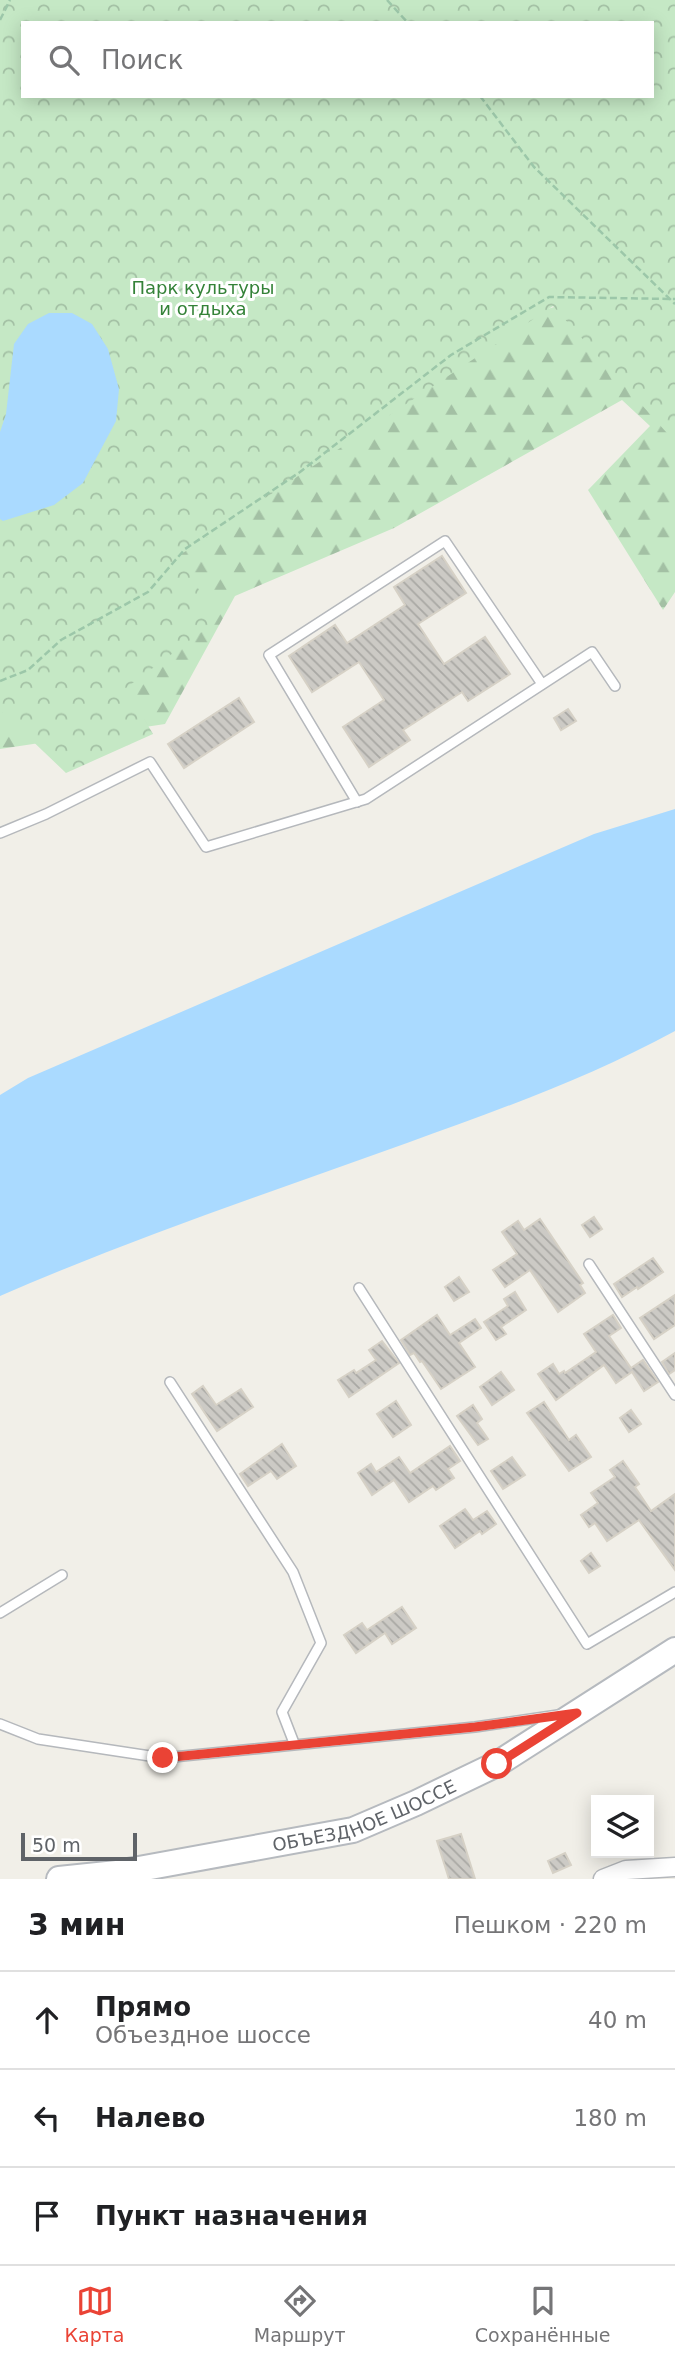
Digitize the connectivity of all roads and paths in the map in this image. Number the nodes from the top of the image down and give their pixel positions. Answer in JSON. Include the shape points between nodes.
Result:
{"nodes":[{"id":1,"x":10,"y":0,"type":"edge"},
{"id":2,"x":387,"y":0,"type":"edge"},
{"id":3,"x":0,"y":20,"type":"edge"},
{"id":4,"x":406,"y":21,"type":"edge"},
{"id":5,"x":482,"y":98,"type":"edge"},
{"id":6,"x":673,"y":299,"type":"edge"},
{"id":7,"x":675,"y":304,"type":"edge"},
{"id":8,"x":0,"y":681,"type":"edge"},
{"id":9,"x":542,"y":684,"type":"junction"},
{"id":10,"x":615,"y":686,"type":"dead end"},
{"id":11,"x":357,"y":802,"type":"junction"},
{"id":12,"x":0,"y":834,"type":"edge"},
{"id":13,"x":589,"y":1264,"type":"dead end"},
{"id":14,"x":359,"y":1288,"type":"dead end"},
{"id":15,"x":170,"y":1381,"type":"dead end"},
{"id":16,"x":675,"y":1395,"type":"edge"},
{"id":17,"x":62,"y":1575,"type":"dead end"},
{"id":18,"x":675,"y":1592,"type":"edge"},
{"id":19,"x":0,"y":1613,"type":"edge"},
{"id":20,"x":675,"y":1650,"type":"edge"},
{"id":21,"x":577,"y":1713,"type":"junction"},
{"id":22,"x":0,"y":1724,"type":"edge"},
{"id":23,"x":295,"y":1744,"type":"junction"},
{"id":24,"x":675,"y":1867,"type":"edge"},
{"id":25,"x":164,"y":1871,"type":"edge"},
{"id":26,"x":59,"y":1879,"type":"edge"},
{"id":27,"x":603,"y":1879,"type":"edge"}],
"edges":[{"from":1,"to":3,"type":"path"},
{"from":2,"to":4,"type":"path"},
{"from":5,"to":6,"type":"path","via":[[534,167]]},
{"from":6,"to":7,"type":"path"},
{"from":6,"to":8,"type":"path","via":[[549,297],[451,355],[300,472],[185,549],[148,592],[61,640],[28,670]]},
{"from":9,"to":10,"type":"lane","via":[[592,652]]},
{"from":9,"to":11,"type":"lane"},
{"from":9,"to":11,"type":"lane","via":[[445,541],[434,548],[268,655]]},
{"from":11,"to":12,"type":"lane","via":[[206,848],[150,762]]},
{"from":13,"to":16,"type":"lane"},
{"from":14,"to":18,"type":"lane","via":[[587,1644]]},
{"from":15,"to":23,"type":"lane","via":[[293,1572],[321,1643],[282,1712]]},
{"from":17,"to":19,"type":"lane"},
{"from":20,"to":21,"type":"main road","name":"ОБЪЕЗДНОЕ ШОССЕ"},
{"from":21,"to":23,"type":"lane"},
{"from":21,"to":25,"type":"main road","name":"ОБЪЕЗДНОЕ ШОССЕ","via":[[497,1764],[353,1830]]},
{"from":22,"to":23,"type":"lane","via":[[38,1739],[163,1758]]},
{"from":24,"to":27,"type":"street","via":[[626,1870]]},
{"from":25,"to":26,"type":"main road","name":"ОБЪЕЗДНОЕ ШОССЕ"}]}
